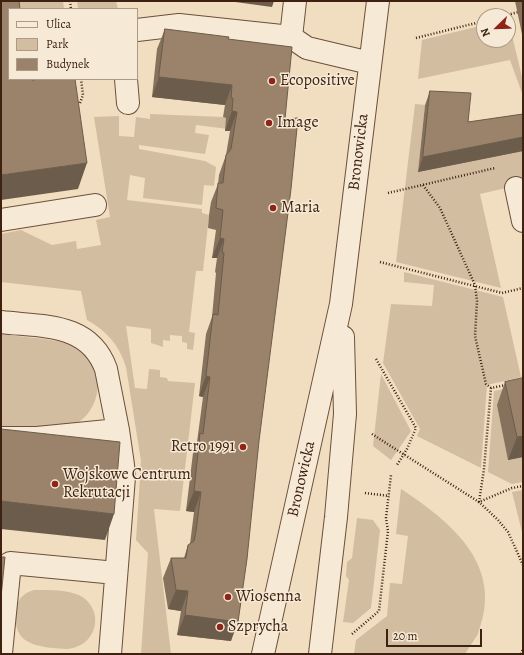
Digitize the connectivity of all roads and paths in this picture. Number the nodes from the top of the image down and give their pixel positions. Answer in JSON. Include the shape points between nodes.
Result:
{"nodes":[{"id":1,"x":295,"y":1,"type":"edge"},
{"id":2,"x":378,"y":1,"type":"edge"},
{"id":3,"x":476,"y":23,"type":"edge"},
{"id":4,"x":138,"y":30,"type":"edge"},
{"id":5,"x":291,"y":38,"type":"junction"},
{"id":6,"x":416,"y":38,"type":"dead end"},
{"id":7,"x":370,"y":63,"type":"junction"},
{"id":8,"x":81,"y":80,"type":"edge"},
{"id":9,"x":126,"y":80,"type":"edge"},
{"id":10,"x":80,"y":103,"type":"edge"},
{"id":11,"x":128,"y":103,"type":"dead end"},
{"id":12,"x":500,"y":167,"type":"dead end"},
{"id":13,"x":423,"y":185,"type":"junction"},
{"id":14,"x":516,"y":188,"type":"dead end"},
{"id":15,"x":388,"y":193,"type":"dead end"},
{"id":16,"x":95,"y":205,"type":"dead end"},
{"id":17,"x":1,"y":220,"type":"edge"},
{"id":18,"x":523,"y":221,"type":"edge"},
{"id":19,"x":380,"y":262,"type":"dead end"},
{"id":20,"x":475,"y":285,"type":"junction"},
{"id":21,"x":523,"y":288,"type":"edge"},
{"id":22,"x":341,"y":304,"type":"junction"},
{"id":23,"x":1,"y":322,"type":"edge"},
{"id":24,"x":376,"y":359,"type":"dead end"},
{"id":25,"x":510,"y":384,"type":"edge"},
{"id":26,"x":490,"y":388,"type":"junction"},
{"id":27,"x":118,"y":430,"type":"junction"},
{"id":28,"x":370,"y":432,"type":"dead end"},
{"id":29,"x":1,"y":438,"type":"edge"},
{"id":30,"x":404,"y":455,"type":"junction"},
{"id":31,"x":398,"y":465,"type":"dead end"},
{"id":32,"x":391,"y":475,"type":"dead end"},
{"id":33,"x":523,"y":486,"type":"edge"},
{"id":34,"x":362,"y":493,"type":"dead end"},
{"id":35,"x":389,"y":496,"type":"junction"},
{"id":36,"x":479,"y":502,"type":"junction"},
{"id":37,"x":523,"y":565,"type":"edge"},
{"id":38,"x":116,"y":573,"type":"junction"},
{"id":39,"x":350,"y":636,"type":"dead end"},
{"id":40,"x":523,"y":649,"type":"edge"},
{"id":41,"x":1,"y":653,"type":"edge"},
{"id":42,"x":110,"y":654,"type":"edge"},
{"id":43,"x":262,"y":654,"type":"edge"},
{"id":44,"x":320,"y":654,"type":"edge"},
{"id":45,"x":521,"y":654,"type":"edge"}],
"edges":[{"from":1,"to":5,"type":"street"},
{"from":2,"to":7,"type":"street","name":"Bronowicka"},
{"from":3,"to":6,"type":"path"},
{"from":4,"to":5,"type":"street","via":[[179,25]]},
{"from":5,"to":7,"type":"street","via":[[307,48]]},
{"from":7,"to":22,"type":"street","name":"Bronowicka"},
{"from":8,"to":10,"type":"path","via":[[83,95]]},
{"from":9,"to":11,"type":"street"},
{"from":12,"to":13,"type":"path"},
{"from":13,"to":15,"type":"path"},
{"from":13,"to":20,"type":"path","via":[[440,208]]},
{"from":14,"to":18,"type":"street"},
{"from":16,"to":17,"type":"street"},
{"from":19,"to":20,"type":"path"},
{"from":20,"to":21,"type":"path","via":[[502,293]]},
{"from":20,"to":26,"type":"path","via":[[476,343],[486,384]]},
{"from":22,"to":43,"type":"street","name":"Bronowicka"},
{"from":22,"to":44,"type":"street","name":"Bronowicka","via":[[345,414]]},
{"from":23,"to":27,"type":"street","via":[[64,329],[93,347],[106,369]]},
{"from":24,"to":30,"type":"path","via":[[416,428]]},
{"from":25,"to":26,"type":"path"},
{"from":26,"to":36,"type":"path"},
{"from":27,"to":29,"type":"street","via":[[37,438]]},
{"from":27,"to":38,"type":"street","via":[[124,477]]},
{"from":28,"to":30,"type":"path"},
{"from":30,"to":31,"type":"path"},
{"from":30,"to":36,"type":"path"},
{"from":32,"to":35,"type":"path"},
{"from":33,"to":36,"type":"path"},
{"from":34,"to":35,"type":"path"},
{"from":35,"to":39,"type":"path","via":[[386,518],[388,531],[379,611]]},
{"from":36,"to":37,"type":"path","via":[[508,532]]},
{"from":38,"to":41,"type":"street","via":[[10,563]]},
{"from":38,"to":42,"type":"street"},
{"from":40,"to":45,"type":"path"}]}
